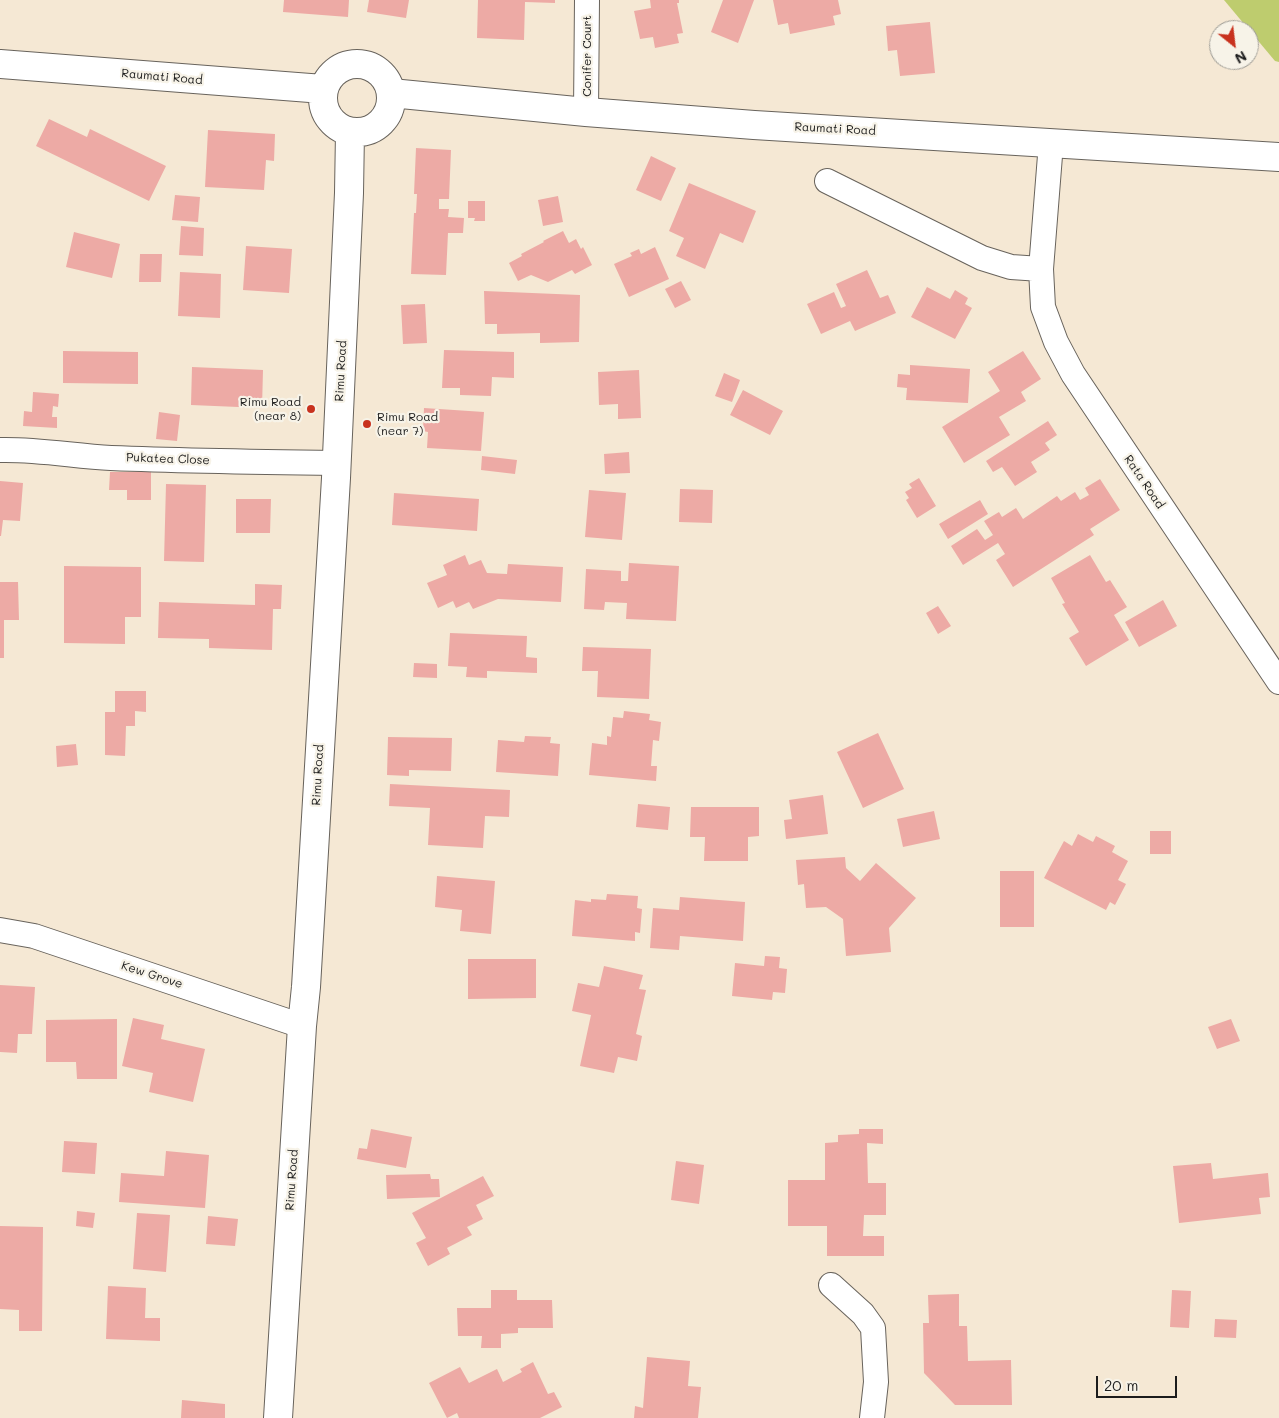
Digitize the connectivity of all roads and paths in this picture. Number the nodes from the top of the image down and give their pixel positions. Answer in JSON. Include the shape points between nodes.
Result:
{"nodes":[{"id":1,"x":587,"y":0,"type":"edge"},
{"id":2,"x":0,"y":64,"type":"edge"},
{"id":3,"x":323,"y":89,"type":"junction"},
{"id":4,"x":391,"y":93,"type":"junction"},
{"id":5,"x":586,"y":112,"type":"junction"},
{"id":6,"x":350,"y":132,"type":"junction"},
{"id":7,"x":1051,"y":143,"type":"junction"},
{"id":8,"x":1279,"y":157,"type":"edge"},
{"id":9,"x":827,"y":181,"type":"dead end"},
{"id":10,"x":1041,"y":268,"type":"junction"},
{"id":11,"x":0,"y":450,"type":"edge"},
{"id":12,"x":337,"y":463,"type":"junction"},
{"id":13,"x":1279,"y":682,"type":"edge"},
{"id":14,"x":0,"y":930,"type":"edge"},
{"id":15,"x":302,"y":1026,"type":"junction"},
{"id":16,"x":831,"y":1285,"type":"dead end"},
{"id":17,"x":278,"y":1418,"type":"edge"},
{"id":18,"x":872,"y":1418,"type":"edge"}],
"edges":[{"from":1,"to":5,"type":"street","name":"Conifer Court"},
{"from":2,"to":3,"type":"main road","name":"Raumati Road"},
{"from":3,"to":4,"type":"main road","via":[[337,70],[359,64],[380,72]]},
{"from":3,"to":6,"type":"main road","via":[[322,103],[327,117],[337,127]]},
{"from":4,"to":5,"type":"main road","name":"Raumati Road"},
{"from":4,"to":6,"type":"main road","via":[[388,114],[381,123],[372,129]]},
{"from":5,"to":7,"type":"main road","name":"Raumati Road"},
{"from":6,"to":12,"type":"main road","name":"Rimu Road"},
{"from":7,"to":8,"type":"main road","name":"Raumati Road"},
{"from":7,"to":10,"type":"street","name":"Rata Road"},
{"from":9,"to":10,"type":"street","via":[[982,258],[1012,267]]},
{"from":10,"to":13,"type":"street","name":"Rata Road","via":[[1043,307],[1073,374]]},
{"from":11,"to":12,"type":"street","name":"Pukatea Close","via":[[23,449],[108,458]]},
{"from":12,"to":15,"type":"main road","name":"Rimu Road"},
{"from":14,"to":15,"type":"street","name":"Kew Grove","via":[[34,936]]},
{"from":15,"to":17,"type":"main road","name":"Rimu Road"},
{"from":16,"to":18,"type":"street","via":[[864,1314],[873,1328],[876,1382]]}]}
